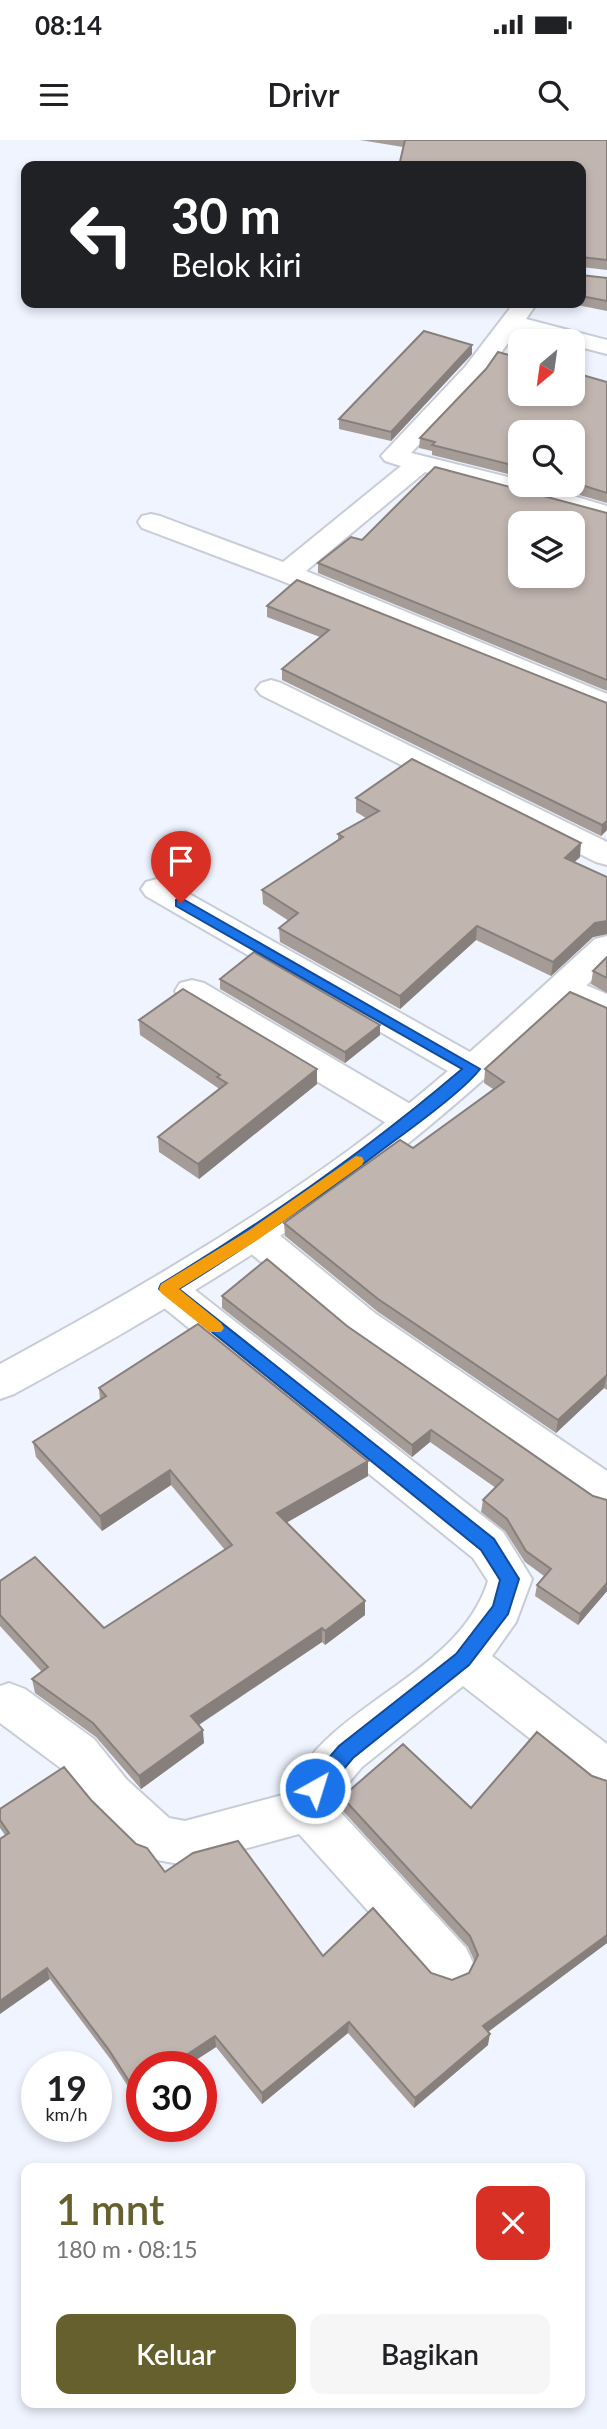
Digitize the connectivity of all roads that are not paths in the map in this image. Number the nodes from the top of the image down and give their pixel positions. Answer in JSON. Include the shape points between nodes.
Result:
{"nodes":[{"id":1,"x":519,"y":312,"type":"edge"},
{"id":2,"x":607,"y":347,"type":"edge"},
{"id":3,"x":419,"y":464,"type":"junction"},
{"id":4,"x":607,"y":514,"type":"edge"},
{"id":5,"x":151,"y":522,"type":"dead end"},
{"id":6,"x":287,"y":573,"type":"junction"},
{"id":7,"x":271,"y":689,"type":"dead end"},
{"id":8,"x":607,"y":704,"type":"edge"},
{"id":9,"x":607,"y":855,"type":"edge"},
{"id":10,"x":157,"y":889,"type":"dead end"},
{"id":11,"x":607,"y":947,"type":"edge"},
{"id":12,"x":564,"y":986,"type":"junction"},
{"id":13,"x":192,"y":991,"type":"edge"},
{"id":14,"x":607,"y":1008,"type":"edge"},
{"id":15,"x":472,"y":1069,"type":"junction"},
{"id":16,"x":411,"y":1121,"type":"junction"},
{"id":17,"x":254,"y":1235,"type":"junction"},
{"id":18,"x":167,"y":1289,"type":"junction"},
{"id":19,"x":0,"y":1383,"type":"edge"},
{"id":20,"x":607,"y":1493,"type":"edge"},
{"id":21,"x":463,"y":1660,"type":"junction"},
{"id":22,"x":9,"y":1703,"type":"dead end"},
{"id":23,"x":607,"y":1771,"type":"edge"},
{"id":24,"x":308,"y":1810,"type":"junction"},
{"id":25,"x":449,"y":1965,"type":"dead end"}],
"edges":[{"from":1,"to":2,"type":"street"},
{"from":1,"to":3,"type":"street","via":[[474,372],[394,456]]},
{"from":3,"to":4,"type":"street"},
{"from":3,"to":6,"type":"street"},
{"from":5,"to":6,"type":"street"},
{"from":6,"to":8,"type":"street"},
{"from":7,"to":9,"type":"street"},
{"from":10,"to":15,"type":"street"},
{"from":11,"to":12,"type":"street"},
{"from":12,"to":14,"type":"street"},
{"from":12,"to":15,"type":"street"},
{"from":13,"to":16,"type":"street"},
{"from":15,"to":16,"type":"street"},
{"from":16,"to":17,"type":"street"},
{"from":17,"to":18,"type":"street"},
{"from":17,"to":20,"type":"street","via":[[362,1325]]},
{"from":18,"to":19,"type":"street"},
{"from":18,"to":21,"type":"street","via":[[488,1545],[510,1579],[501,1609]]},
{"from":21,"to":23,"type":"street"},
{"from":21,"to":24,"type":"street","via":[[346,1752],[315,1788]]},
{"from":22,"to":24,"type":"street","via":[[78,1754],[111,1795],[157,1838],[185,1843]]},
{"from":24,"to":25,"type":"street"}]}
